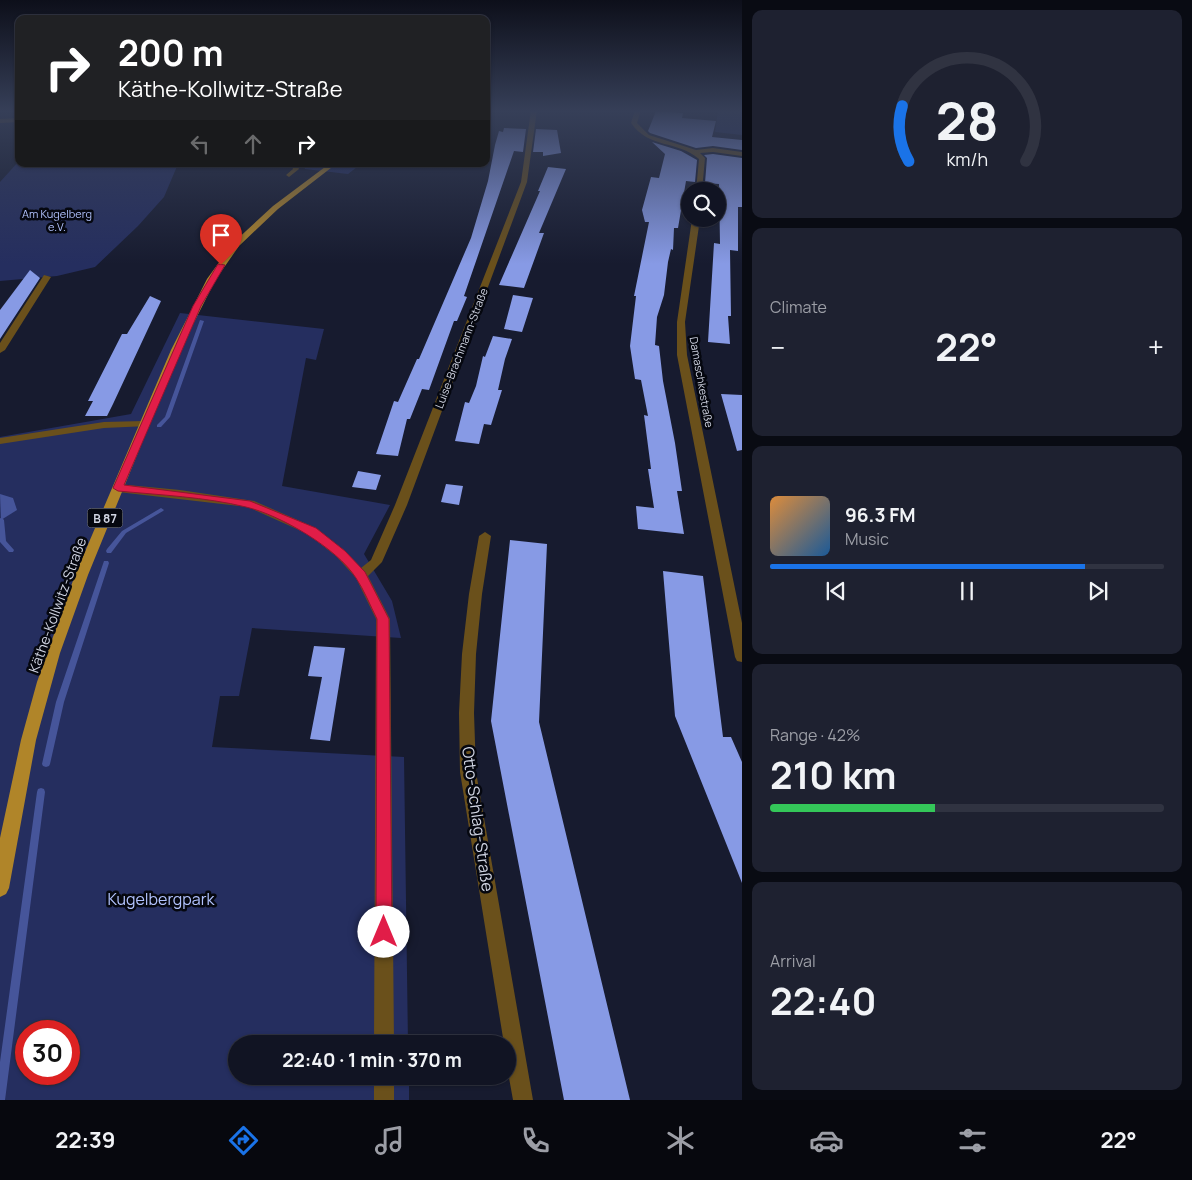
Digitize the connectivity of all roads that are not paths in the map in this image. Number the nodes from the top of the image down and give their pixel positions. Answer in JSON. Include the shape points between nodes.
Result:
{"nodes":[{"id":1,"x":527,"y":161,"type":"edge"},
{"id":2,"x":702,"y":161,"type":"edge"},
{"id":3,"x":295,"y":167,"type":"edge"},
{"id":4,"x":329,"y":167,"type":"edge"},
{"id":5,"x":289,"y":175,"type":"dead end"},
{"id":6,"x":700,"y":182,"type":"edge"},
{"id":7,"x":695,"y":227,"type":"edge"},
{"id":8,"x":47,"y":277,"type":"dead end"},
{"id":9,"x":0,"y":350,"type":"edge"},
{"id":10,"x":144,"y":424,"type":"junction"},
{"id":11,"x":0,"y":441,"type":"edge"},
{"id":12,"x":118,"y":488,"type":"junction"},
{"id":13,"x":485,"y":536,"type":"dead end"},
{"id":14,"x":361,"y":575,"type":"junction"},
{"id":15,"x":742,"y":657,"type":"edge"},
{"id":16,"x":0,"y":888,"type":"edge"},
{"id":17,"x":384,"y":1035,"type":"edge"},
{"id":18,"x":384,"y":1085,"type":"edge"},
{"id":19,"x":384,"y":1100,"type":"edge"},
{"id":20,"x":523,"y":1100,"type":"edge"}],
"edges":[{"from":1,"to":14,"type":"street","name":"Luise-Brachmann-Straße","via":[[524,182],[401,505],[376,562]]},
{"from":2,"to":6,"type":"street"},
{"from":3,"to":5,"type":"street"},
{"from":4,"to":10,"type":"main road","name":"Käthe-Kollwitz-Straße","number":"B 87","via":[[257,224],[226,257],[197,306]]},
{"from":7,"to":15,"type":"street","name":"Damaschkestraße","via":[[680,336]]},
{"from":8,"to":9,"type":"street"},
{"from":10,"to":11,"type":"street","via":[[104,425]]},
{"from":10,"to":12,"type":"main road","name":"Käthe-Kollwitz-Straße","number":"B 87"},
{"from":12,"to":14,"type":"street","via":[[250,504],[312,531]]},
{"from":12,"to":16,"type":"main road","name":"Käthe-Kollwitz-Straße","number":"B 87","via":[[52,654],[14,804]]},
{"from":13,"to":20,"type":"street","name":"Otto-Schlag-Straße","via":[[470,655],[466,722],[468,772]]},
{"from":14,"to":17,"type":"street","via":[[383,619]]},
{"from":18,"to":19,"type":"street"}]}
